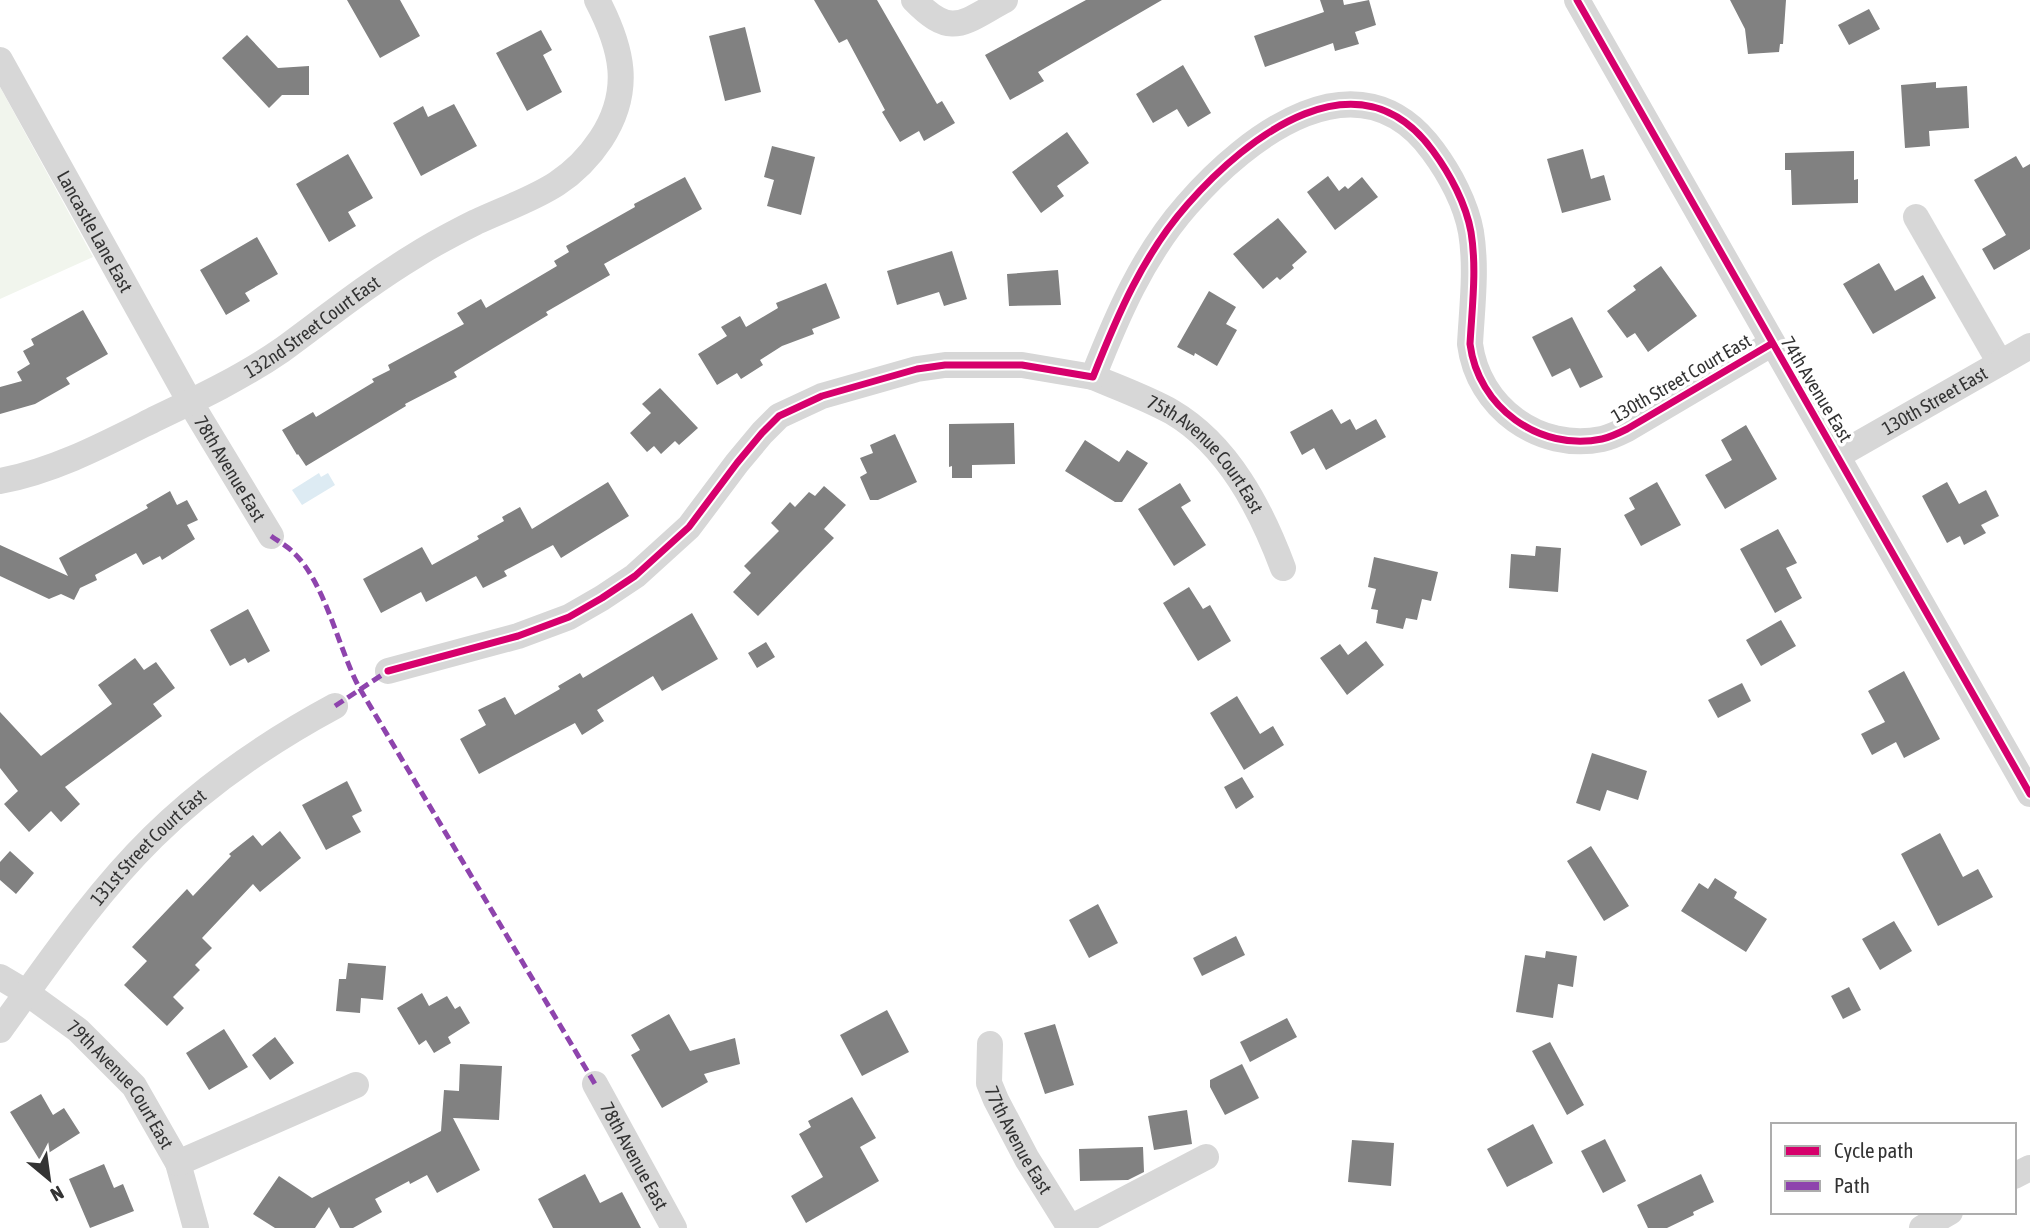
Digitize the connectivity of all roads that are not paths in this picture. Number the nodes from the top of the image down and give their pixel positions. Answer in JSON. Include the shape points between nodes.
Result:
{"nodes":[{"id":1,"x":597,"y":0,"type":"edge"},
{"id":2,"x":914,"y":0,"type":"edge"},
{"id":3,"x":1004,"y":0,"type":"edge"},
{"id":4,"x":1577,"y":0,"type":"edge"},
{"id":5,"x":0,"y":60,"type":"edge"},
{"id":6,"x":1916,"y":217,"type":"dead end"},
{"id":7,"x":1771,"y":344,"type":"junction"},
{"id":8,"x":2030,"y":346,"type":"edge"},
{"id":9,"x":2000,"y":363,"type":"junction"},
{"id":10,"x":1093,"y":377,"type":"junction"},
{"id":11,"x":190,"y":402,"type":"junction"},
{"id":12,"x":1839,"y":455,"type":"junction"},
{"id":13,"x":0,"y":481,"type":"edge"},
{"id":14,"x":271,"y":536,"type":"dead end"},
{"id":15,"x":1283,"y":568,"type":"dead end"},
{"id":16,"x":388,"y":671,"type":"dead end"},
{"id":17,"x":335,"y":705,"type":"dead end"},
{"id":18,"x":2030,"y":794,"type":"edge"},
{"id":19,"x":0,"y":977,"type":"edge"},
{"id":20,"x":27,"y":993,"type":"junction"},
{"id":21,"x":0,"y":1030,"type":"edge"},
{"id":22,"x":990,"y":1044,"type":"dead end"},
{"id":23,"x":595,"y":1084,"type":"dead end"},
{"id":24,"x":356,"y":1085,"type":"dead end"},
{"id":25,"x":1206,"y":1157,"type":"dead end"},
{"id":26,"x":178,"y":1163,"type":"junction"},
{"id":27,"x":1946,"y":1214,"type":"edge"},
{"id":28,"x":196,"y":1228,"type":"edge"},
{"id":29,"x":674,"y":1228,"type":"edge"},
{"id":30,"x":1070,"y":1228,"type":"edge"},
{"id":31,"x":1922,"y":1228,"type":"edge"}],
"edges":[{"from":1,"to":11,"type":"street","name":"132nd Street Court East","via":[[613,34],[622,86],[602,138],[575,172],[546,192],[418,254],[359,291],[280,351]]},
{"from":2,"to":3,"type":"street","via":[[940,23],[953,25]]},
{"from":4,"to":7,"type":"street","name":"74th Avenue East"},
{"from":5,"to":11,"type":"street","name":"Lancastle Lane East"},
{"from":6,"to":9,"type":"street"},
{"from":7,"to":10,"type":"street","name":"130th Street Court East","via":[[1604,439],[1556,439],[1524,426],[1486,391],[1472,358],[1471,230],[1444,166],[1408,124],[1370,105],[1352,103],[1290,120],[1252,146],[1187,205],[1148,259]]},
{"from":7,"to":12,"type":"street","name":"74th Avenue East"},
{"from":8,"to":9,"type":"street","name":"130th Street East"},
{"from":9,"to":12,"type":"street","name":"130th Street East"},
{"from":10,"to":15,"type":"street","name":"75th Avenue Court East","via":[[1151,401],[1197,429],[1232,467],[1269,530]]},
{"from":10,"to":16,"type":"street","via":[[1022,365],[945,365],[822,396],[779,416],[689,527],[635,576],[602,598],[569,617],[518,636]]},
{"from":11,"to":13,"type":"street","name":"132nd Street Court East","via":[[39,472]]},
{"from":11,"to":14,"type":"street","name":"78th Avenue East"},
{"from":12,"to":18,"type":"street","name":"74th Avenue East"},
{"from":17,"to":20,"type":"street","name":"131st Street Court East","via":[[293,728],[195,799],[152,838],[82,917]]},
{"from":19,"to":20,"type":"street","name":"79th Avenue Court East"},
{"from":20,"to":21,"type":"street","name":"131st Street Court East"},
{"from":20,"to":26,"type":"street","name":"79th Avenue Court East","via":[[78,1030],[134,1086]]},
{"from":22,"to":30,"type":"street","name":"77th Avenue East","via":[[989,1083],[996,1100]]},
{"from":23,"to":29,"type":"street","name":"78th Avenue East"},
{"from":24,"to":26,"type":"street"},
{"from":25,"to":30,"type":"street"},
{"from":26,"to":28,"type":"street","name":"79th Avenue Court East"},
{"from":27,"to":31,"type":"street"}]}
